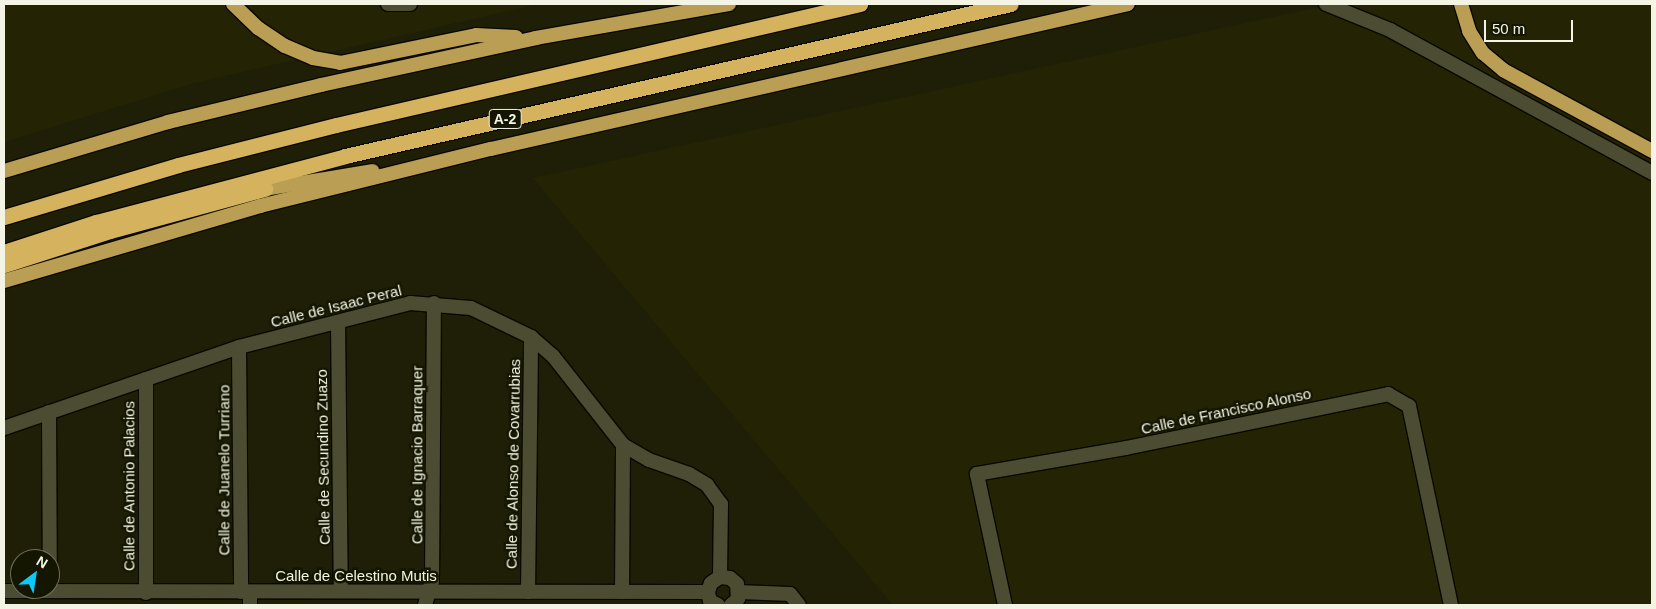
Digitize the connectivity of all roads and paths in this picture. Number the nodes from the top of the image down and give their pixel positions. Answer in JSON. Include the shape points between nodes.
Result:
{"nodes":[{"id":1,"x":233,"y":4,"type":"edge"},
{"id":2,"x":388,"y":4,"type":"edge"},
{"id":3,"x":409,"y":4,"type":"edge"},
{"id":4,"x":729,"y":4,"type":"edge"},
{"id":5,"x":860,"y":4,"type":"edge"},
{"id":6,"x":1011,"y":4,"type":"edge"},
{"id":7,"x":1128,"y":4,"type":"edge"},
{"id":8,"x":1326,"y":4,"type":"edge"},
{"id":9,"x":1461,"y":4,"type":"edge"},
{"id":10,"x":536,"y":38,"type":"junction"},
{"id":11,"x":491,"y":149,"type":"junction"},
{"id":12,"x":1652,"y":151,"type":"edge"},
{"id":13,"x":4,"y":171,"type":"edge"},
{"id":14,"x":1652,"y":173,"type":"edge"},
{"id":15,"x":265,"y":189,"type":"joint"},
{"id":16,"x":4,"y":217,"type":"edge"},
{"id":17,"x":4,"y":252,"type":"edge"},
{"id":18,"x":4,"y":265,"type":"edge"},
{"id":19,"x":4,"y":281,"type":"edge"},
{"id":20,"x":434,"y":303,"type":"junction"},
{"id":21,"x":338,"y":322,"type":"junction"},
{"id":22,"x":531,"y":337,"type":"junction"},
{"id":23,"x":239,"y":347,"type":"junction"},
{"id":24,"x":146,"y":379,"type":"junction"},
{"id":25,"x":50,"y":412,"type":"junction"},
{"id":26,"x":4,"y":428,"type":"edge"},
{"id":27,"x":622,"y":445,"type":"junction"},
{"id":28,"x":50,"y":549,"type":"edge"},
{"id":29,"x":720,"y":577,"type":"junction"},
{"id":30,"x":60,"y":591,"type":"edge"},
{"id":31,"x":341,"y":591,"type":"junction"},
{"id":32,"x":528,"y":592,"type":"junction"},
{"id":33,"x":622,"y":592,"type":"junction"},
{"id":34,"x":708,"y":592,"type":"junction"},
{"id":35,"x":739,"y":592,"type":"junction"},
{"id":36,"x":146,"y":593,"type":"junction"},
{"id":37,"x":247,"y":596,"type":"edge"},
{"id":38,"x":427,"y":599,"type":"edge"},
{"id":39,"x":718,"y":605,"type":"edge"},
{"id":40,"x":731,"y":605,"type":"edge"},
{"id":41,"x":799,"y":605,"type":"edge"},
{"id":42,"x":1005,"y":605,"type":"edge"},
{"id":43,"x":1452,"y":605,"type":"edge"}],
"edges":[{"from":1,"to":10,"type":"highway","via":[[258,28],[285,46],[313,58],[340,63],[476,35]]},
{"from":2,"to":3,"type":"street"},
{"from":4,"to":10,"type":"highway"},
{"from":5,"to":16,"type":"highway","number":"A-2","via":[[327,127],[178,165]]},
{"from":6,"to":17,"type":"highway","number":"A-2","via":[[344,156],[96,222]]},
{"from":7,"to":11,"type":"highway"},
{"from":8,"to":14,"type":"street","via":[[1390,30]]},
{"from":9,"to":12,"type":"highway","via":[[1469,31],[1483,53],[1503,70]]},
{"from":10,"to":13,"type":"highway","via":[[187,117]]},
{"from":11,"to":15,"type":"highway"},
{"from":11,"to":19,"type":"highway","via":[[251,208]]},
{"from":15,"to":18,"type":"highway","via":[[110,231]]},
{"from":20,"to":21,"type":"street","name":"Calle de Isaac Peral","via":[[410,303]]},
{"from":20,"to":22,"type":"street","name":"Calle de Isaac Peral","via":[[471,308]]},
{"from":20,"to":38,"type":"street","name":"Calle de Ignacio Barraquer","via":[[432,581]]},
{"from":21,"to":23,"type":"street","name":"Calle de Isaac Peral"},
{"from":21,"to":31,"type":"street","name":"Calle de Secundino Zuazo"},
{"from":22,"to":27,"type":"street","name":"Calle de Isaac Peral","via":[[553,356]]},
{"from":22,"to":32,"type":"street","name":"Calle de Alonso de Covarrubias"},
{"from":23,"to":24,"type":"street","name":"Calle de Isaac Peral"},
{"from":23,"to":37,"type":"street","name":"Calle de Juanelo Turriano"},
{"from":24,"to":25,"type":"street","name":"Calle de Isaac Peral"},
{"from":24,"to":36,"type":"street","name":"Calle de Antonio Palacios"},
{"from":25,"to":26,"type":"street","name":"Calle de Isaac Peral"},
{"from":25,"to":28,"type":"street"},
{"from":27,"to":29,"type":"street","name":"Calle de Isaac Peral","via":[[707,485],[721,504]]},
{"from":27,"to":33,"type":"street"},
{"from":29,"to":34,"type":"street","via":[[711,583]]},
{"from":29,"to":35,"type":"street","via":[[730,578]]},
{"from":30,"to":36,"type":"street","name":"Calle de Celestino Mutis"},
{"from":31,"to":37,"type":"street","name":"Calle de Celestino Mutis"},
{"from":31,"to":38,"type":"street","name":"Calle de Celestino Mutis"},
{"from":32,"to":33,"type":"street","name":"Calle de Celestino Mutis"},
{"from":32,"to":38,"type":"street","name":"Calle de Celestino Mutis"},
{"from":33,"to":34,"type":"street","name":"Calle de Celestino Mutis"},
{"from":34,"to":39,"type":"street","via":[[710,600]]},
{"from":35,"to":40,"type":"street"},
{"from":35,"to":41,"type":"street","via":[[790,594]]},
{"from":36,"to":37,"type":"street","name":"Calle de Celestino Mutis"},
{"from":42,"to":43,"type":"street","name":"Calle de Francisco Alonso","via":[[977,474],[1126,448],[1388,394],[1408,406]]}]}
